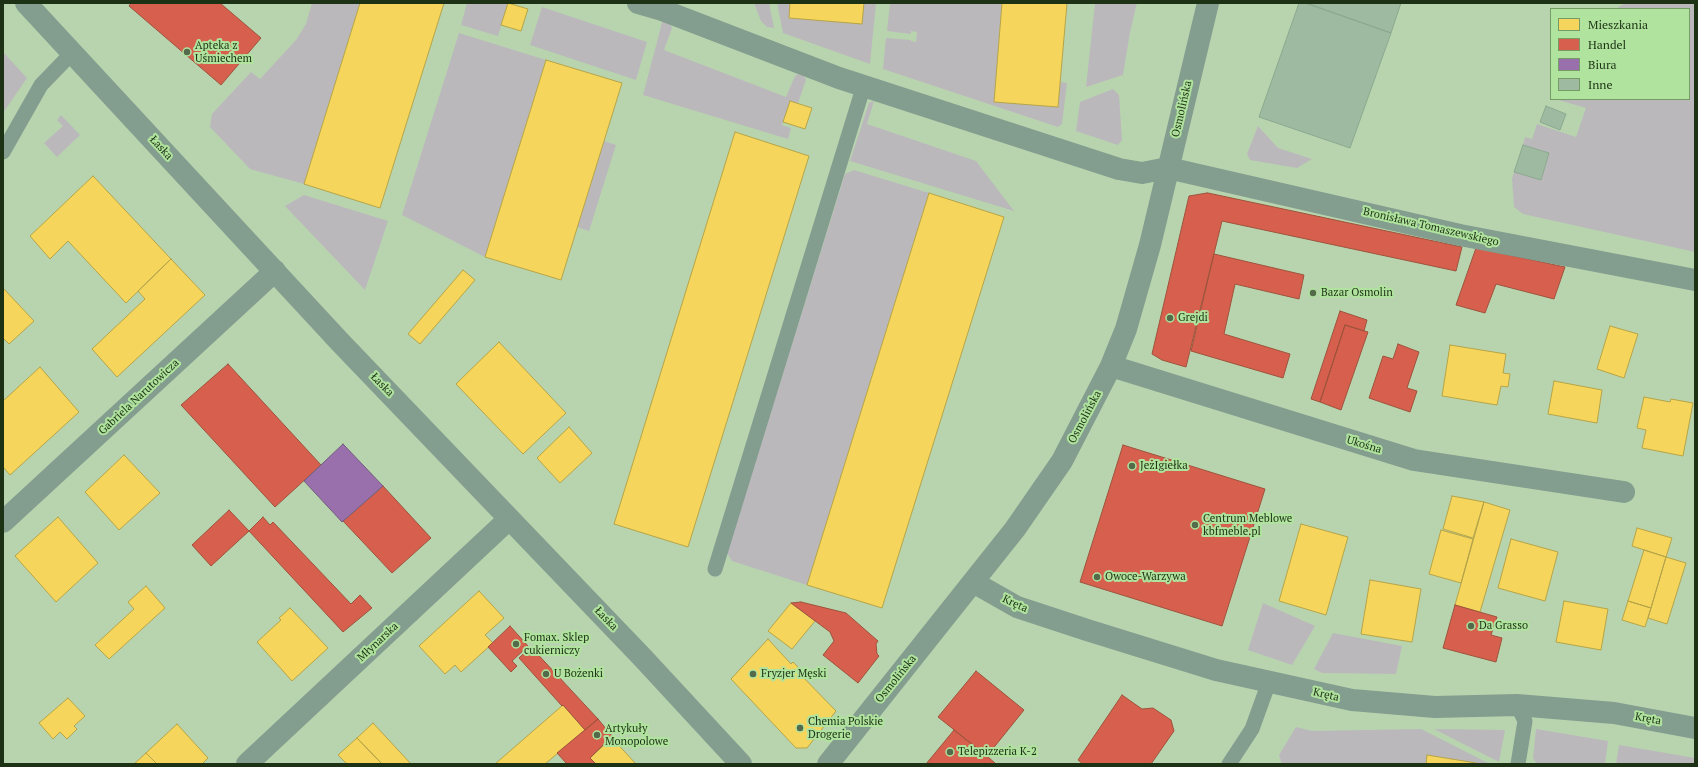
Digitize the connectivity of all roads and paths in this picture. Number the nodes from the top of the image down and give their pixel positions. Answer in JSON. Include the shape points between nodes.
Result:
{"nodes":[{"id":1,"x":26,"y":3,"type":"edge"},
{"id":2,"x":638,"y":3,"type":"edge"},
{"id":3,"x":1208,"y":3,"type":"edge"},
{"id":4,"x":72,"y":53,"type":"junction"},
{"id":5,"x":864,"y":85,"type":"junction"},
{"id":6,"x":3,"y":152,"type":"edge"},
{"id":7,"x":1168,"y":168,"type":"junction"},
{"id":8,"x":275,"y":271,"type":"junction"},
{"id":9,"x":1695,"y":280,"type":"edge"},
{"id":10,"x":1111,"y":366,"type":"junction"},
{"id":11,"x":1624,"y":492,"type":"dead end"},
{"id":12,"x":509,"y":519,"type":"junction"},
{"id":13,"x":3,"y":522,"type":"edge"},
{"id":14,"x":714,"y":569,"type":"dead end"},
{"id":15,"x":973,"y":582,"type":"junction"},
{"id":16,"x":1269,"y":682,"type":"junction"},
{"id":17,"x":1517,"y":705,"type":"junction"},
{"id":18,"x":1695,"y":728,"type":"edge"},
{"id":19,"x":247,"y":764,"type":"edge"},
{"id":20,"x":741,"y":764,"type":"edge"},
{"id":21,"x":828,"y":764,"type":"edge"},
{"id":22,"x":1229,"y":764,"type":"edge"},
{"id":23,"x":1518,"y":764,"type":"edge"}],
"edges":[{"from":1,"to":4,"type":"street","name":"Łaska"},
{"from":2,"to":5,"type":"street"},
{"from":3,"to":7,"type":"street","name":"Osmolińska"},
{"from":4,"to":6,"type":"lane","via":[[41,85]]},
{"from":4,"to":8,"type":"street","name":"Łaska"},
{"from":5,"to":7,"type":"street","via":[[1119,169],[1142,173]]},
{"from":5,"to":14,"type":"lane"},
{"from":7,"to":9,"type":"street","name":"Bronisława Tomaszewskiego","via":[[1460,235]]},
{"from":7,"to":10,"type":"street","name":"Osmolińska","via":[[1128,322]]},
{"from":8,"to":12,"type":"street","name":"Łaska"},
{"from":8,"to":13,"type":"street","name":"Gabriela Narutowicza"},
{"from":10,"to":11,"type":"street","name":"Ukośna","via":[[1414,460]]},
{"from":10,"to":15,"type":"street","name":"Osmolińska","via":[[1062,461],[1015,529]]},
{"from":12,"to":19,"type":"street","name":"Młynarska"},
{"from":12,"to":20,"type":"street","name":"Łaska"},
{"from":15,"to":16,"type":"street","name":"Kręta","via":[[1017,607],[1216,670]]},
{"from":15,"to":21,"type":"street","name":"Osmolińska"},
{"from":16,"to":17,"type":"street","name":"Kręta","via":[[1352,700],[1435,707]]},
{"from":16,"to":22,"type":"lane","via":[[1252,729]]},
{"from":17,"to":18,"type":"street","name":"Kręta","via":[[1614,713]]},
{"from":17,"to":23,"type":"lane","via":[[1525,721]]}]}
